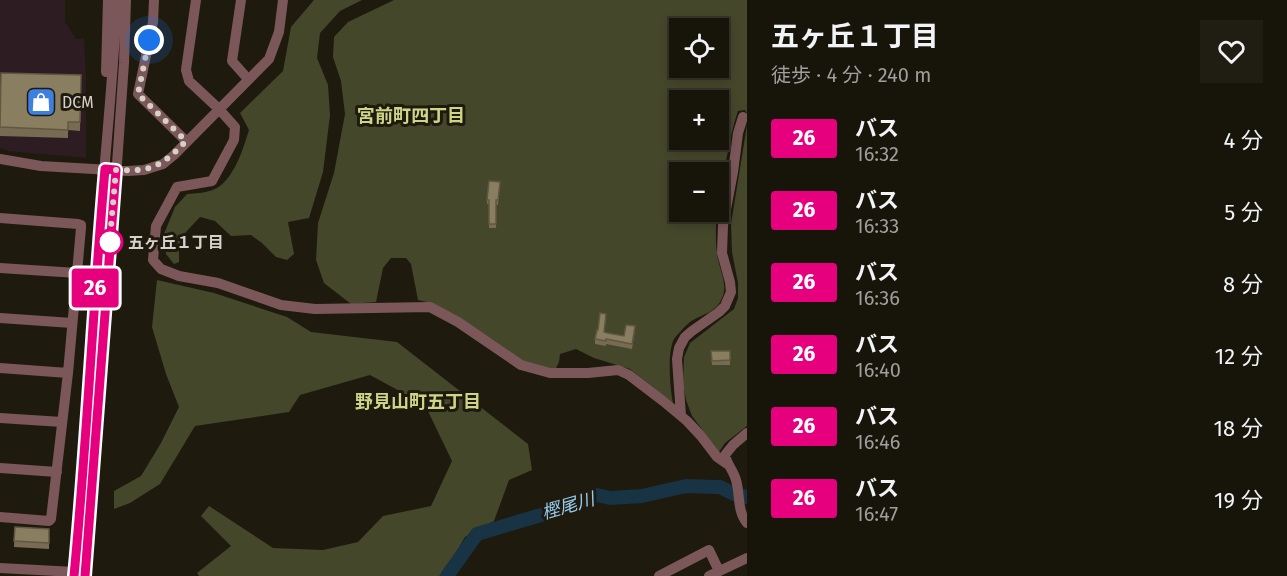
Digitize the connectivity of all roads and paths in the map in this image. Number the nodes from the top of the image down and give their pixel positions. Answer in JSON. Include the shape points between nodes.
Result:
{"nodes":[{"id":1,"x":108,"y":0,"type":"edge"},
{"id":2,"x":117,"y":0,"type":"edge"},
{"id":3,"x":126,"y":0,"type":"edge"},
{"id":4,"x":154,"y":0,"type":"edge"},
{"id":5,"x":196,"y":0,"type":"edge"},
{"id":6,"x":241,"y":0,"type":"edge"},
{"id":7,"x":283,"y":0,"type":"edge"},
{"id":8,"x":248,"y":79,"type":"junction"},
{"id":9,"x":110,"y":104,"type":"junction"},
{"id":10,"x":219,"y":109,"type":"junction"},
{"id":11,"x":743,"y":117,"type":"dead end"},
{"id":12,"x":186,"y":141,"type":"junction"},
{"id":13,"x":0,"y":159,"type":"edge"},
{"id":14,"x":111,"y":170,"type":"junction"},
{"id":15,"x":0,"y":218,"type":"edge"},
{"id":16,"x":0,"y":268,"type":"edge"},
{"id":17,"x":77,"y":273,"type":"junction"},
{"id":18,"x":0,"y":318,"type":"edge"},
{"id":19,"x":72,"y":323,"type":"junction"},
{"id":20,"x":0,"y":368,"type":"edge"},
{"id":21,"x":68,"y":373,"type":"junction"},
{"id":22,"x":681,"y":416,"type":"junction"},
{"id":23,"x":0,"y":418,"type":"edge"},
{"id":24,"x":62,"y":422,"type":"junction"},
{"id":25,"x":747,"y":434,"type":"edge"},
{"id":26,"x":727,"y":464,"type":"junction"},
{"id":27,"x":0,"y":468,"type":"edge"},
{"id":28,"x":57,"y":472,"type":"junction"},
{"id":29,"x":741,"y":478,"type":"edge"},
{"id":30,"x":733,"y":512,"type":"dead end"},
{"id":31,"x":0,"y":517,"type":"edge"},
{"id":32,"x":746,"y":522,"type":"edge"},
{"id":33,"x":747,"y":558,"type":"edge"},
{"id":34,"x":0,"y":568,"type":"edge"},
{"id":35,"x":714,"y":574,"type":"edge"},
{"id":36,"x":78,"y":575,"type":"edge"},
{"id":37,"x":659,"y":576,"type":"edge"}],
"edges":[{"from":1,"to":9,"type":"street","via":[[105,92]]},
{"from":2,"to":9,"type":"street"},
{"from":3,"to":14,"type":"street","via":[[124,63]]},
{"from":4,"to":12,"type":"street","via":[[138,94]]},
{"from":5,"to":10,"type":"street","via":[[186,70],[189,81]]},
{"from":6,"to":8,"type":"street","via":[[232,62]]},
{"from":7,"to":8,"type":"street","via":[[279,32],[269,59]]},
{"from":8,"to":10,"type":"street"},
{"from":9,"to":14,"type":"street"},
{"from":10,"to":12,"type":"street"},
{"from":10,"to":22,"type":"street","via":[[235,127],[234,140],[212,181],[177,187],[156,226],[153,260],[161,269],[282,305],[315,309],[430,307],[521,365],[550,373],[618,370]]},
{"from":11,"to":22,"type":"street","via":[[723,225],[722,252],[731,292],[725,306],[685,337],[679,348]]},
{"from":12,"to":14,"type":"street","via":[[163,164],[144,170]]},
{"from":13,"to":14,"type":"street"},
{"from":14,"to":36,"type":"street","via":[[98,240]]},
{"from":15,"to":17,"type":"street","via":[[81,225]]},
{"from":16,"to":17,"type":"street"},
{"from":17,"to":19,"type":"street"},
{"from":18,"to":19,"type":"street"},
{"from":19,"to":21,"type":"street"},
{"from":20,"to":21,"type":"street"},
{"from":21,"to":24,"type":"street"},
{"from":22,"to":26,"type":"street"},
{"from":23,"to":24,"type":"street"},
{"from":24,"to":28,"type":"street"},
{"from":25,"to":26,"type":"street","via":[[725,455]]},
{"from":26,"to":29,"type":"street"},
{"from":27,"to":28,"type":"street"},
{"from":28,"to":31,"type":"street","via":[[51,520]]},
{"from":29,"to":32,"type":"street","via":[[739,506]]},
{"from":30,"to":32,"type":"street"},
{"from":33,"to":35,"type":"street"},
{"from":34,"to":36,"type":"street"},
{"from":35,"to":37,"type":"street","via":[[709,550]]}]}
